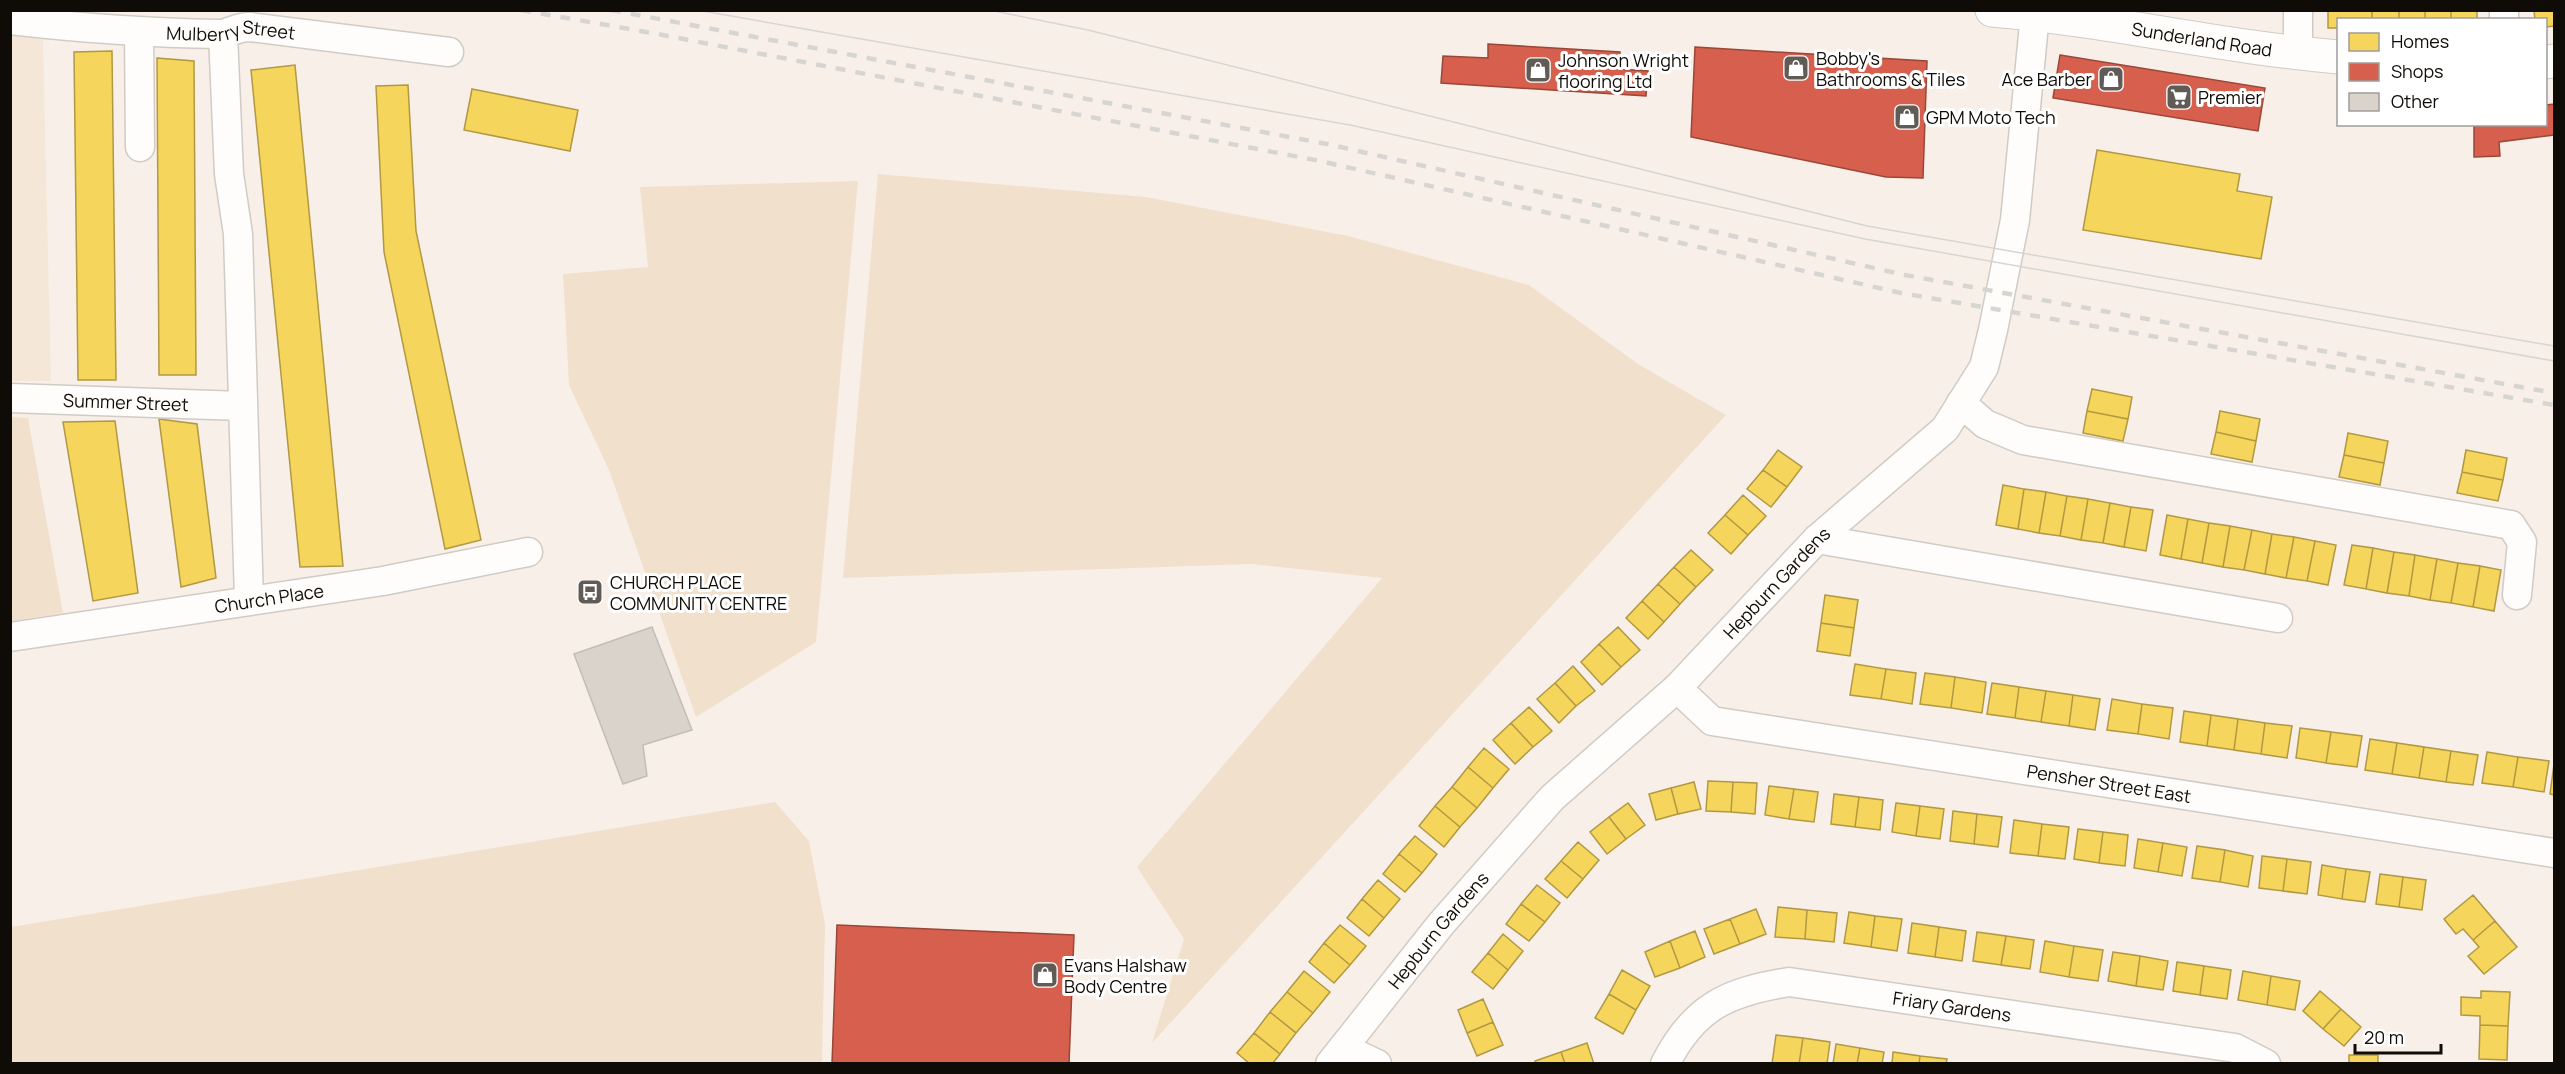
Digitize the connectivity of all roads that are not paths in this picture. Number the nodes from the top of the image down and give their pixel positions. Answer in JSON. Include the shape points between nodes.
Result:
{"nodes":[{"id":1,"x":1992,"y":10,"type":"edge"},
{"id":2,"x":2298,"y":10,"type":"edge"},
{"id":3,"x":2055,"y":14,"type":"edge"},
{"id":4,"x":10,"y":20,"type":"edge"},
{"id":5,"x":139,"y":32,"type":"junction"},
{"id":6,"x":223,"y":34,"type":"junction"},
{"id":7,"x":449,"y":52,"type":"dead end"},
{"id":8,"x":2298,"y":54,"type":"junction"},
{"id":9,"x":2337,"y":57,"type":"edge"},
{"id":10,"x":140,"y":147,"type":"dead end"},
{"id":11,"x":10,"y":398,"type":"edge"},
{"id":12,"x":1961,"y":404,"type":"junction"},
{"id":13,"x":242,"y":406,"type":"junction"},
{"id":14,"x":1817,"y":538,"type":"junction"},
{"id":15,"x":528,"y":552,"type":"dead end"},
{"id":16,"x":2517,"y":595,"type":"dead end"},
{"id":17,"x":249,"y":600,"type":"junction"},
{"id":18,"x":2278,"y":618,"type":"dead end"},
{"id":19,"x":10,"y":637,"type":"edge"},
{"id":20,"x":1677,"y":688,"type":"junction"},
{"id":21,"x":2554,"y":853,"type":"edge"},
{"id":22,"x":1337,"y":1056,"type":"edge"},
{"id":23,"x":1377,"y":1064,"type":"edge"},
{"id":24,"x":1665,"y":1064,"type":"edge"},
{"id":25,"x":2266,"y":1064,"type":"edge"}],
"edges":[{"from":1,"to":3,"type":"main road","name":"Sunderland Road"},
{"from":2,"to":8,"type":"street"},
{"from":3,"to":8,"type":"main road","name":"Sunderland Road"},
{"from":3,"to":12,"type":"street","name":"Hepburn Gardens","via":[[1984,367]]},
{"from":4,"to":5,"type":"street","name":"Mulberry Street"},
{"from":5,"to":6,"type":"street","name":"Mulberry Street"},
{"from":5,"to":10,"type":"street"},
{"from":6,"to":7,"type":"street","name":"Mulberry Street","via":[[240,26]]},
{"from":6,"to":13,"type":"street","via":[[229,174],[238,234]]},
{"from":8,"to":9,"type":"main road","name":"Sunderland Road"},
{"from":11,"to":13,"type":"street","name":"Summer Street"},
{"from":12,"to":14,"type":"street","name":"Hepburn Gardens","via":[[1944,429]]},
{"from":12,"to":16,"type":"street","via":[[1984,424],[2023,440],[2511,525],[2522,542]]},
{"from":13,"to":17,"type":"street"},
{"from":14,"to":18,"type":"street"},
{"from":14,"to":20,"type":"street","name":"Hepburn Gardens"},
{"from":15,"to":17,"type":"street","name":"Church Place","via":[[383,581]]},
{"from":17,"to":19,"type":"street","name":"Church Place"},
{"from":20,"to":21,"type":"street","name":"Pensher Street East","via":[[1712,721]]},
{"from":20,"to":22,"type":"street","name":"Hepburn Gardens","via":[[1552,798],[1440,924]]},
{"from":22,"to":23,"type":"street"},
{"from":24,"to":25,"type":"street","name":"Friary Gardens","via":[[1679,1036],[1699,1015],[1725,999],[1789,982],[2235,1048]]}]}
